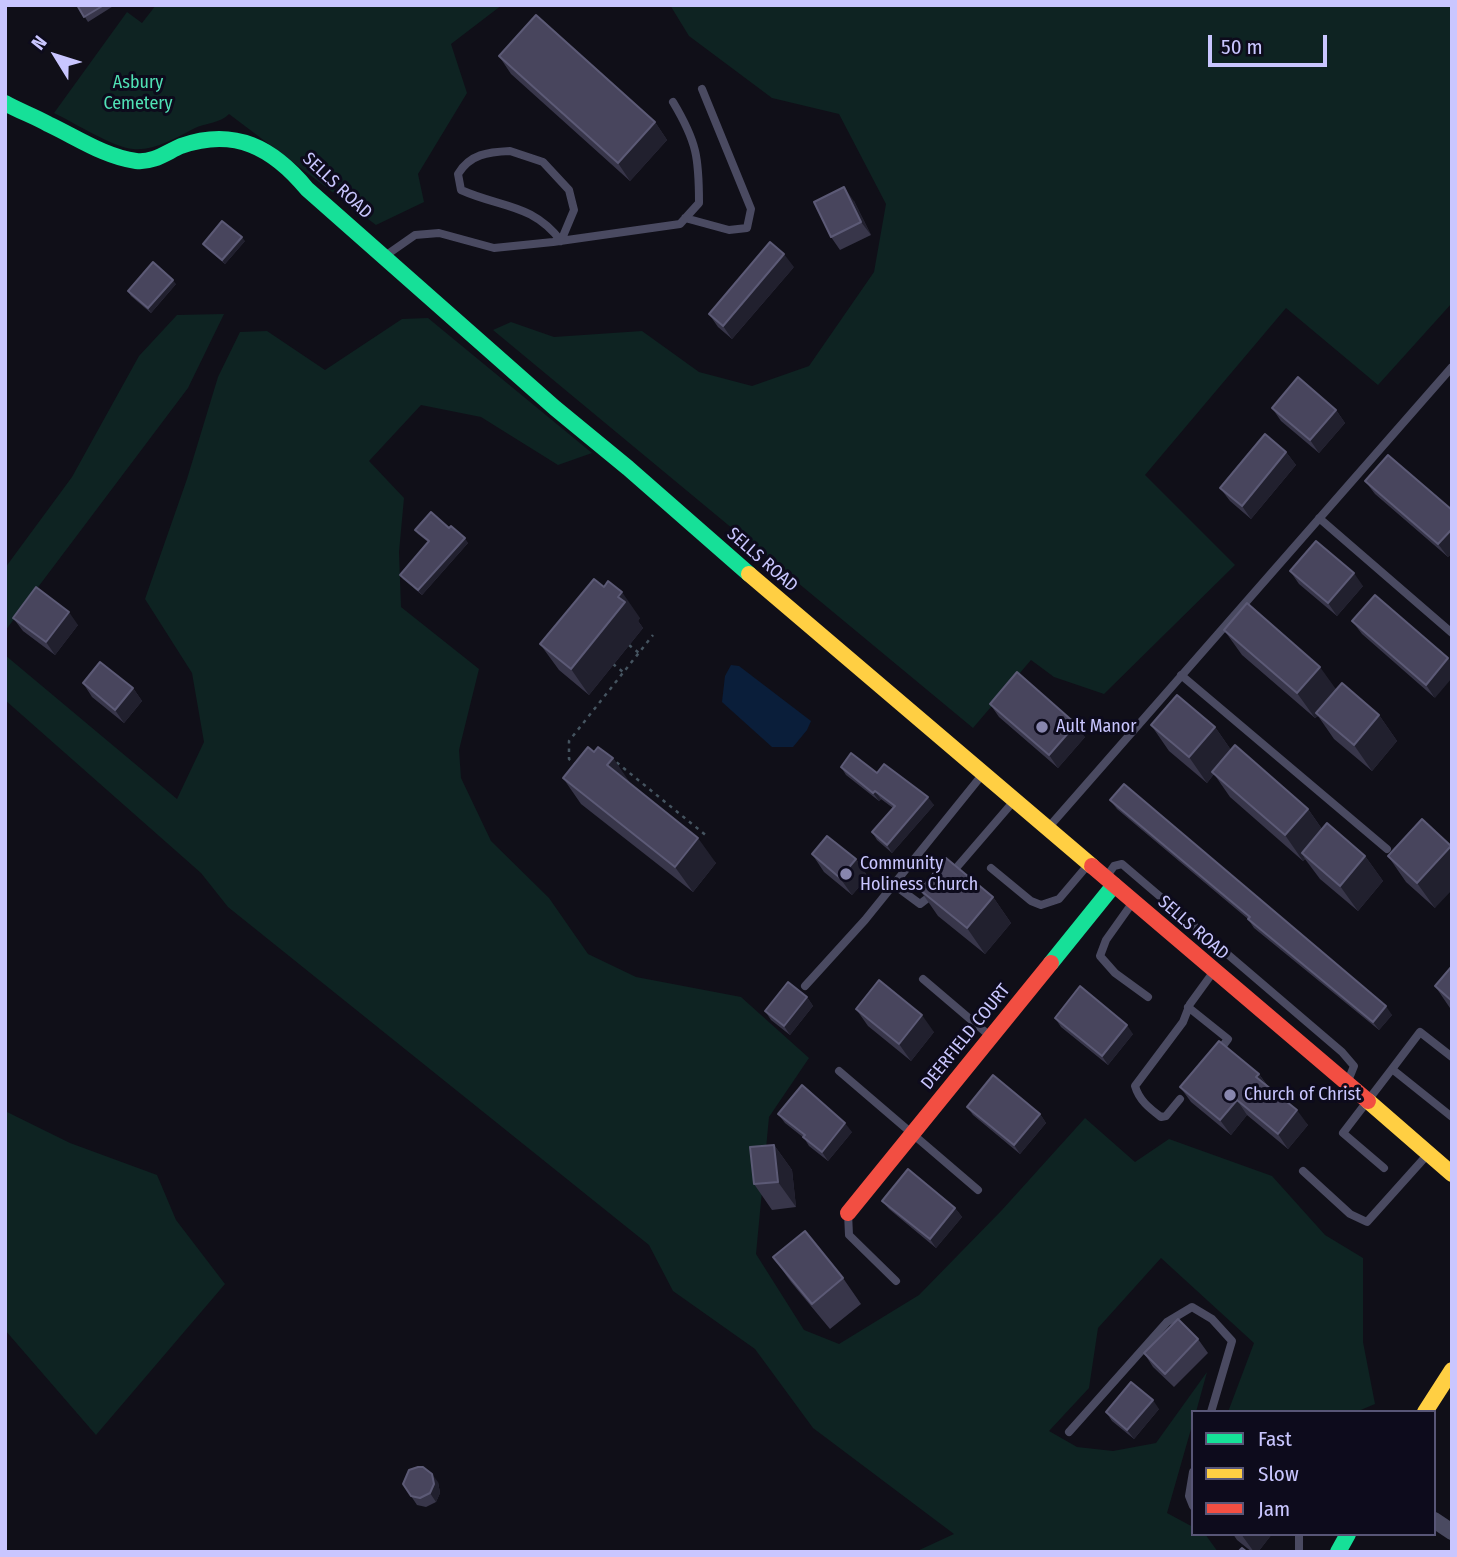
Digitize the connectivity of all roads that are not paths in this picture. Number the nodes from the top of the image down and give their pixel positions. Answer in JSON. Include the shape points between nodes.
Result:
{"nodes":[{"id":1,"x":702,"y":89,"type":"dead end"},
{"id":2,"x":673,"y":102,"type":"dead end"},
{"id":3,"x":5,"y":103,"type":"edge"},
{"id":4,"x":685,"y":218,"type":"junction"},
{"id":5,"x":561,"y":241,"type":"junction"},
{"id":6,"x":384,"y":256,"type":"junction"},
{"id":7,"x":1452,"y":367,"type":"edge"},
{"id":8,"x":1319,"y":518,"type":"junction"},
{"id":9,"x":1452,"y":633,"type":"edge"},
{"id":10,"x":1181,"y":675,"type":"junction"},
{"id":11,"x":984,"y":773,"type":"junction"},
{"id":12,"x":1015,"y":800,"type":"junction"},
{"id":13,"x":1048,"y":828,"type":"junction"},
{"id":14,"x":1387,"y":849,"type":"dead end"},
{"id":15,"x":1089,"y":864,"type":"junction"},
{"id":16,"x":991,"y":868,"type":"dead end"},
{"id":17,"x":945,"y":881,"type":"edge"},
{"id":18,"x":1110,"y":882,"type":"junction"},
{"id":19,"x":893,"y":884,"type":"junction"},
{"id":20,"x":938,"y":888,"type":"edge"},
{"id":21,"x":1165,"y":900,"type":"junction"},
{"id":22,"x":1133,"y":902,"type":"junction"},
{"id":23,"x":1152,"y":918,"type":"junction"},
{"id":24,"x":1210,"y":939,"type":"junction"},
{"id":25,"x":1196,"y":956,"type":"junction"},
{"id":26,"x":1214,"y":971,"type":"junction"},
{"id":27,"x":923,"y":979,"type":"dead end"},
{"id":28,"x":1256,"y":979,"type":"junction"},
{"id":29,"x":805,"y":986,"type":"dead end"},
{"id":30,"x":1243,"y":996,"type":"junction"},
{"id":31,"x":1148,"y":998,"type":"dead end"},
{"id":32,"x":1188,"y":1007,"type":"junction"},
{"id":33,"x":1303,"y":1019,"type":"junction"},
{"id":34,"x":1289,"y":1034,"type":"junction"},
{"id":35,"x":990,"y":1036,"type":"junction"},
{"id":36,"x":1214,"y":1057,"type":"edge"},
{"id":37,"x":1452,"y":1057,"type":"edge"},
{"id":38,"x":1392,"y":1069,"type":"junction"},
{"id":39,"x":839,"y":1071,"type":"dead end"},
{"id":40,"x":1347,"y":1083,"type":"junction"},
{"id":41,"x":1180,"y":1099,"type":"edge"},
{"id":42,"x":1368,"y":1100,"type":"junction"},
{"id":43,"x":1452,"y":1117,"type":"edge"},
{"id":44,"x":912,"y":1132,"type":"junction"},
{"id":45,"x":1428,"y":1154,"type":"junction"},
{"id":46,"x":1384,"y":1168,"type":"dead end"},
{"id":47,"x":1303,"y":1171,"type":"dead end"},
{"id":48,"x":1452,"y":1174,"type":"edge"},
{"id":49,"x":978,"y":1190,"type":"dead end"},
{"id":50,"x":848,"y":1213,"type":"joint"},
{"id":51,"x":896,"y":1281,"type":"dead end"},
{"id":52,"x":1452,"y":1370,"type":"edge"},
{"id":53,"x":1212,"y":1410,"type":"edge"},
{"id":54,"x":1426,"y":1410,"type":"edge"},
{"id":55,"x":1069,"y":1432,"type":"dead end"},
{"id":56,"x":1191,"y":1484,"type":"edge"},
{"id":57,"x":1191,"y":1501,"type":"edge"},
{"id":58,"x":1436,"y":1521,"type":"edge"},
{"id":59,"x":1452,"y":1532,"type":"edge"},
{"id":60,"x":1347,"y":1536,"type":"edge"},
{"id":61,"x":1338,"y":1552,"type":"edge"}],
"edges":[{"from":1,"to":4,"type":"lane","via":[[751,209],[747,228],[729,230]]},
{"from":2,"to":4,"type":"lane","via":[[699,161],[699,203]]},
{"from":3,"to":6,"type":"street","name":"SELLS ROAD","via":[[95,149],[140,162],[205,140],[254,144],[293,170],[307,189]]},
{"from":4,"to":5,"type":"lane","via":[[680,224]]},
{"from":5,"to":5,"type":"lane","via":[[527,211],[461,190],[458,174],[464,163],[487,152],[510,152],[543,162],[569,190],[574,210]]},
{"from":5,"to":6,"type":"lane","via":[[494,248],[439,233],[415,235]]},
{"from":6,"to":11,"type":"street","name":"SELLS ROAD","via":[[555,408]]},
{"from":7,"to":8,"type":"lane"},
{"from":8,"to":9,"type":"lane"},
{"from":8,"to":10,"type":"lane"},
{"from":10,"to":13,"type":"lane"},
{"from":10,"to":14,"type":"lane"},
{"from":11,"to":12,"type":"street","name":"SELLS ROAD"},
{"from":11,"to":19,"type":"lane"},
{"from":12,"to":13,"type":"street","name":"SELLS ROAD"},
{"from":12,"to":17,"type":"lane"},
{"from":13,"to":15,"type":"street","name":"SELLS ROAD"},
{"from":15,"to":16,"type":"lane","via":[[1059,899],[1041,905]]},
{"from":15,"to":18,"type":"street","name":"SELLS ROAD"},
{"from":18,"to":21,"type":"lane","via":[[1114,866],[1122,864]]},
{"from":18,"to":22,"type":"street","name":"SELLS ROAD"},
{"from":18,"to":35,"type":"street","name":"DEERFIELD COURT"},
{"from":19,"to":20,"type":"lane","via":[[920,904]]},
{"from":19,"to":29,"type":"lane"},
{"from":21,"to":23,"type":"lane"},
{"from":21,"to":24,"type":"lane"},
{"from":22,"to":23,"type":"street","name":"SELLS ROAD"},
{"from":22,"to":31,"type":"lane","via":[[1100,956]]},
{"from":23,"to":25,"type":"street","name":"SELLS ROAD"},
{"from":24,"to":25,"type":"lane"},
{"from":24,"to":28,"type":"lane"},
{"from":25,"to":26,"type":"street","name":"SELLS ROAD"},
{"from":26,"to":30,"type":"street","name":"SELLS ROAD"},
{"from":26,"to":32,"type":"lane"},
{"from":27,"to":35,"type":"lane"},
{"from":28,"to":30,"type":"lane"},
{"from":28,"to":33,"type":"lane"},
{"from":30,"to":34,"type":"street","name":"SELLS ROAD"},
{"from":32,"to":36,"type":"lane","via":[[1228,1040]]},
{"from":32,"to":41,"type":"lane","via":[[1183,1022],[1135,1086],[1145,1104],[1161,1116]]},
{"from":33,"to":34,"type":"lane"},
{"from":33,"to":40,"type":"lane","via":[[1354,1066]]},
{"from":34,"to":40,"type":"street","name":"SELLS ROAD"},
{"from":35,"to":44,"type":"street","name":"DEERFIELD COURT"},
{"from":37,"to":38,"type":"lane","via":[[1420,1032]]},
{"from":38,"to":42,"type":"lane"},
{"from":38,"to":43,"type":"lane"},
{"from":39,"to":44,"type":"lane"},
{"from":40,"to":42,"type":"street","name":"SELLS ROAD"},
{"from":42,"to":45,"type":"street","name":"SELLS ROAD"},
{"from":42,"to":46,"type":"lane","via":[[1343,1133]]},
{"from":44,"to":49,"type":"lane"},
{"from":44,"to":50,"type":"street","name":"DEERFIELD COURT"},
{"from":45,"to":47,"type":"lane","via":[[1367,1222],[1350,1214]]},
{"from":45,"to":48,"type":"street","name":"SELLS ROAD"},
{"from":50,"to":51,"type":"lane","via":[[849,1235]]},
{"from":52,"to":54,"type":"street"},
{"from":53,"to":55,"type":"lane","via":[[1232,1341],[1212,1319],[1192,1307],[1167,1322]]},
{"from":56,"to":57,"type":"lane"},
{"from":58,"to":59,"type":"street"},
{"from":60,"to":61,"type":"street"}]}
